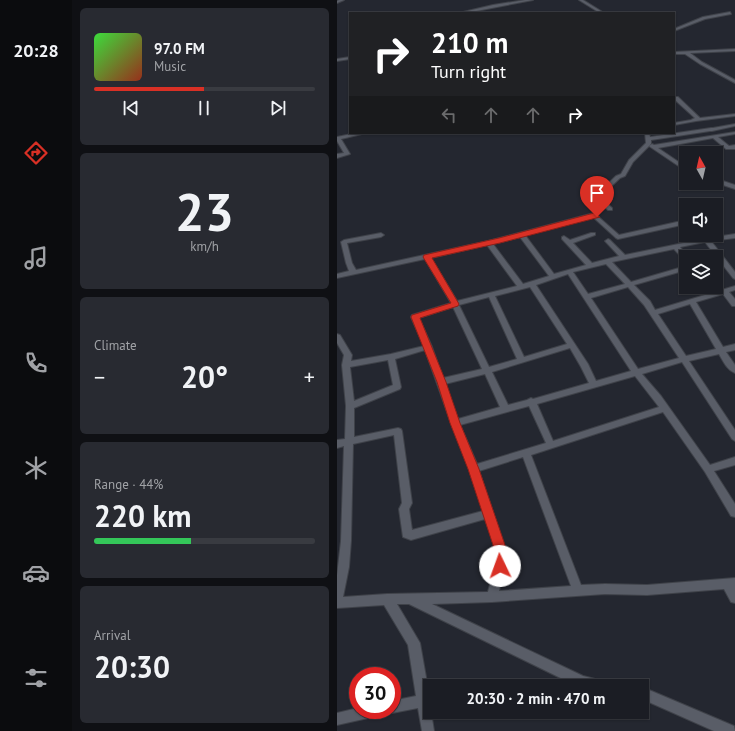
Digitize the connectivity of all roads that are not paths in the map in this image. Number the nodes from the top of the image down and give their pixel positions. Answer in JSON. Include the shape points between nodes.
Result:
{"nodes":[{"id":1,"x":342,"y":0,"type":"edge"},
{"id":2,"x":531,"y":0,"type":"edge"},
{"id":3,"x":581,"y":0,"type":"edge"},
{"id":4,"x":337,"y":2,"type":"edge"},
{"id":5,"x":486,"y":2,"type":"dead end"},
{"id":6,"x":490,"y":6,"type":"junction"},
{"id":7,"x":465,"y":12,"type":"edge"},
{"id":8,"x":600,"y":12,"type":"edge"},
{"id":9,"x":730,"y":13,"type":"dead end"},
{"id":10,"x":675,"y":30,"type":"edge"},
{"id":11,"x":735,"y":50,"type":"edge"},
{"id":12,"x":685,"y":52,"type":"junction"},
{"id":13,"x":675,"y":53,"type":"edge"},
{"id":14,"x":349,"y":58,"type":"edge"},
{"id":15,"x":337,"y":60,"type":"edge"},
{"id":16,"x":735,"y":82,"type":"edge"},
{"id":17,"x":676,"y":98,"type":"dead end"},
{"id":18,"x":735,"y":115,"type":"edge"},
{"id":19,"x":723,"y":117,"type":"junction"},
{"id":20,"x":697,"y":120,"type":"junction"},
{"id":21,"x":675,"y":124,"type":"edge"},
{"id":22,"x":735,"y":125,"type":"edge"},
{"id":23,"x":712,"y":129,"type":"junction"},
{"id":24,"x":735,"y":133,"type":"edge"},
{"id":25,"x":359,"y":134,"type":"edge"},
{"id":26,"x":720,"y":136,"type":"junction"},
{"id":27,"x":714,"y":137,"type":"junction"},
{"id":28,"x":649,"y":140,"type":"edge"},
{"id":29,"x":735,"y":147,"type":"edge"},
{"id":30,"x":339,"y":155,"type":"edge"},
{"id":31,"x":679,"y":164,"type":"edge"},
{"id":32,"x":723,"y":183,"type":"edge"},
{"id":33,"x":735,"y":186,"type":"edge"},
{"id":34,"x":610,"y":209,"type":"dead end"},
{"id":35,"x":679,"y":224,"type":"edge"},
{"id":36,"x":381,"y":234,"type":"dead end"},
{"id":37,"x":593,"y":234,"type":"dead end"},
{"id":38,"x":522,"y":235,"type":"junction"},
{"id":39,"x":723,"y":236,"type":"edge"},
{"id":40,"x":735,"y":236,"type":"edge"},
{"id":41,"x":608,"y":241,"type":"dead end"},
{"id":42,"x":690,"y":242,"type":"edge"},
{"id":43,"x":708,"y":242,"type":"edge"},
{"id":44,"x":489,"y":243,"type":"junction"},
{"id":45,"x":676,"y":247,"type":"junction"},
{"id":46,"x":679,"y":250,"type":"edge"},
{"id":47,"x":427,"y":257,"type":"junction"},
{"id":48,"x":624,"y":257,"type":"junction"},
{"id":49,"x":608,"y":262,"type":"junction"},
{"id":50,"x":591,"y":266,"type":"junction"},
{"id":51,"x":679,"y":270,"type":"edge"},
{"id":52,"x":353,"y":272,"type":"junction"},
{"id":53,"x":570,"y":272,"type":"junction"},
{"id":54,"x":337,"y":276,"type":"edge"},
{"id":55,"x":553,"y":276,"type":"junction"},
{"id":56,"x":735,"y":277,"type":"edge"},
{"id":57,"x":532,"y":284,"type":"junction"},
{"id":58,"x":630,"y":285,"type":"junction"},
{"id":59,"x":521,"y":287,"type":"junction"},
{"id":60,"x":735,"y":288,"type":"edge"},
{"id":61,"x":724,"y":291,"type":"junction"},
{"id":62,"x":491,"y":295,"type":"junction"},
{"id":63,"x":587,"y":297,"type":"junction"},
{"id":64,"x":692,"y":301,"type":"junction"},
{"id":65,"x":455,"y":304,"type":"junction"},
{"id":66,"x":735,"y":304,"type":"edge"},
{"id":67,"x":654,"y":313,"type":"junction"},
{"id":68,"x":337,"y":337,"type":"edge"},
{"id":69,"x":571,"y":345,"type":"junction"},
{"id":70,"x":428,"y":347,"type":"junction"},
{"id":71,"x":735,"y":348,"type":"edge"},
{"id":72,"x":722,"y":351,"type":"junction"},
{"id":73,"x":391,"y":357,"type":"junction"},
{"id":74,"x":684,"y":359,"type":"junction"},
{"id":75,"x":522,"y":360,"type":"junction"},
{"id":76,"x":347,"y":365,"type":"junction"},
{"id":77,"x":735,"y":370,"type":"edge"},
{"id":78,"x":487,"y":371,"type":"junction"},
{"id":79,"x":636,"y":372,"type":"junction"},
{"id":80,"x":441,"y":382,"type":"junction"},
{"id":81,"x":594,"y":385,"type":"junction"},
{"id":82,"x":531,"y":401,"type":"junction"},
{"id":83,"x":351,"y":406,"type":"junction"},
{"id":84,"x":505,"y":408,"type":"junction"},
{"id":85,"x":665,"y":408,"type":"junction"},
{"id":86,"x":455,"y":423,"type":"junction"},
{"id":87,"x":735,"y":437,"type":"edge"},
{"id":88,"x":349,"y":442,"type":"junction"},
{"id":89,"x":337,"y":444,"type":"edge"},
{"id":90,"x":551,"y":445,"type":"junction"},
{"id":91,"x":525,"y":453,"type":"junction"},
{"id":92,"x":735,"y":461,"type":"edge"},
{"id":93,"x":474,"y":469,"type":"junction"},
{"id":94,"x":708,"y":469,"type":"junction"},
{"id":95,"x":735,"y":513,"type":"edge"},
{"id":96,"x":489,"y":514,"type":"junction"},
{"id":97,"x":731,"y":584,"type":"edge"},
{"id":98,"x":578,"y":591,"type":"junction"},
{"id":99,"x":492,"y":596,"type":"junction"},
{"id":100,"x":411,"y":598,"type":"junction"},
{"id":101,"x":735,"y":598,"type":"edge"},
{"id":102,"x":387,"y":599,"type":"junction"},
{"id":103,"x":337,"y":602,"type":"edge"},
{"id":104,"x":576,"y":679,"type":"edge"},
{"id":105,"x":423,"y":695,"type":"edge"},
{"id":106,"x":649,"y":697,"type":"edge"},
{"id":107,"x":423,"y":701,"type":"edge"},
{"id":108,"x":401,"y":705,"type":"edge"},
{"id":109,"x":349,"y":716,"type":"edge"},
{"id":110,"x":337,"y":719,"type":"edge"},
{"id":111,"x":426,"y":719,"type":"edge"},
{"id":112,"x":428,"y":731,"type":"edge"},
{"id":113,"x":729,"y":731,"type":"edge"}],
"edges":[{"from":1,"to":4,"type":"street"},
{"from":2,"to":6,"type":"street"},
{"from":3,"to":8,"type":"street"},
{"from":5,"to":6,"type":"street"},
{"from":6,"to":7,"type":"street"},
{"from":9,"to":10,"type":"street","via":[[704,18]]},
{"from":11,"to":12,"type":"street"},
{"from":12,"to":13,"type":"street"},
{"from":12,"to":16,"type":"street"},
{"from":14,"to":15,"type":"street"},
{"from":17,"to":20,"type":"street","via":[[698,118]]},
{"from":18,"to":19,"type":"street"},
{"from":19,"to":20,"type":"street"},
{"from":19,"to":22,"type":"street"},
{"from":20,"to":21,"type":"street"},
{"from":20,"to":23,"type":"street"},
{"from":22,"to":23,"type":"street"},
{"from":23,"to":26,"type":"street"},
{"from":23,"to":28,"type":"street"},
{"from":24,"to":26,"type":"street"},
{"from":25,"to":30,"type":"street","via":[[338,138],[347,154]]},
{"from":26,"to":27,"type":"street"},
{"from":27,"to":28,"type":"street"},
{"from":27,"to":29,"type":"street","via":[[728,148]]},
{"from":28,"to":31,"type":"street"},
{"from":28,"to":34,"type":"street","via":[[623,175],[597,197]]},
{"from":32,"to":33,"type":"street"},
{"from":35,"to":38,"type":"street","via":[[616,237],[594,215]]},
{"from":36,"to":52,"type":"street","via":[[344,242]]},
{"from":37,"to":50,"type":"street","via":[[566,241]]},
{"from":38,"to":44,"type":"street"},
{"from":38,"to":55,"type":"street"},
{"from":39,"to":40,"type":"street"},
{"from":41,"to":48,"type":"street"},
{"from":42,"to":45,"type":"street"},
{"from":43,"to":56,"type":"street"},
{"from":44,"to":47,"type":"street"},
{"from":44,"to":59,"type":"street"},
{"from":45,"to":46,"type":"street"},
{"from":45,"to":48,"type":"street"},
{"from":47,"to":52,"type":"street"},
{"from":47,"to":65,"type":"street"},
{"from":48,"to":49,"type":"street"},
{"from":49,"to":50,"type":"street"},
{"from":49,"to":58,"type":"street"},
{"from":50,"to":53,"type":"street"},
{"from":51,"to":58,"type":"street"},
{"from":52,"to":54,"type":"street"},
{"from":53,"to":55,"type":"street"},
{"from":53,"to":63,"type":"street"},
{"from":55,"to":57,"type":"street"},
{"from":57,"to":59,"type":"street"},
{"from":57,"to":69,"type":"street"},
{"from":58,"to":63,"type":"street"},
{"from":58,"to":67,"type":"street"},
{"from":59,"to":62,"type":"street"},
{"from":60,"to":61,"type":"street"},
{"from":61,"to":64,"type":"street"},
{"from":61,"to":66,"type":"street"},
{"from":62,"to":65,"type":"street"},
{"from":62,"to":75,"type":"street"},
{"from":63,"to":79,"type":"street"},
{"from":64,"to":67,"type":"street"},
{"from":64,"to":72,"type":"street"},
{"from":65,"to":70,"type":"street","via":[[415,317]]},
{"from":65,"to":78,"type":"street"},
{"from":67,"to":74,"type":"street"},
{"from":68,"to":76,"type":"street","via":[[348,355]]},
{"from":69,"to":75,"type":"street"},
{"from":69,"to":81,"type":"street"},
{"from":70,"to":73,"type":"street"},
{"from":70,"to":80,"type":"street"},
{"from":71,"to":72,"type":"street"},
{"from":72,"to":74,"type":"street"},
{"from":72,"to":77,"type":"street"},
{"from":73,"to":76,"type":"street"},
{"from":73,"to":83,"type":"street","via":[[397,387]]},
{"from":74,"to":79,"type":"street"},
{"from":74,"to":87,"type":"street"},
{"from":75,"to":78,"type":"street"},
{"from":76,"to":83,"type":"street"},
{"from":78,"to":80,"type":"street"},
{"from":78,"to":84,"type":"street"},
{"from":79,"to":81,"type":"street"},
{"from":79,"to":85,"type":"street"},
{"from":80,"to":86,"type":"street"},
{"from":81,"to":82,"type":"street"},
{"from":82,"to":84,"type":"street"},
{"from":82,"to":90,"type":"street"},
{"from":83,"to":88,"type":"street"},
{"from":84,"to":86,"type":"street"},
{"from":85,"to":90,"type":"street"},
{"from":85,"to":94,"type":"street"},
{"from":86,"to":93,"type":"street"},
{"from":88,"to":89,"type":"street"},
{"from":88,"to":96,"type":"street","via":[[397,432],[407,503],[404,509],[407,534]]},
{"from":88,"to":103,"type":"street","via":[[345,567]]},
{"from":90,"to":91,"type":"street"},
{"from":91,"to":93,"type":"street"},
{"from":91,"to":98,"type":"street"},
{"from":92,"to":94,"type":"street"},
{"from":93,"to":96,"type":"street"},
{"from":94,"to":95,"type":"street"},
{"from":96,"to":99,"type":"street","via":[[501,556]]},
{"from":97,"to":98,"type":"street","via":[[647,590]]},
{"from":97,"to":101,"type":"street"},
{"from":98,"to":99,"type":"street"},
{"from":99,"to":100,"type":"street"},
{"from":100,"to":102,"type":"street"},
{"from":100,"to":104,"type":"street"},
{"from":102,"to":103,"type":"street"},
{"from":102,"to":105,"type":"street","via":[[414,643]]},
{"from":106,"to":113,"type":"street"},
{"from":107,"to":108,"type":"street"},
{"from":109,"to":110,"type":"street"},
{"from":111,"to":112,"type":"street"}]}
